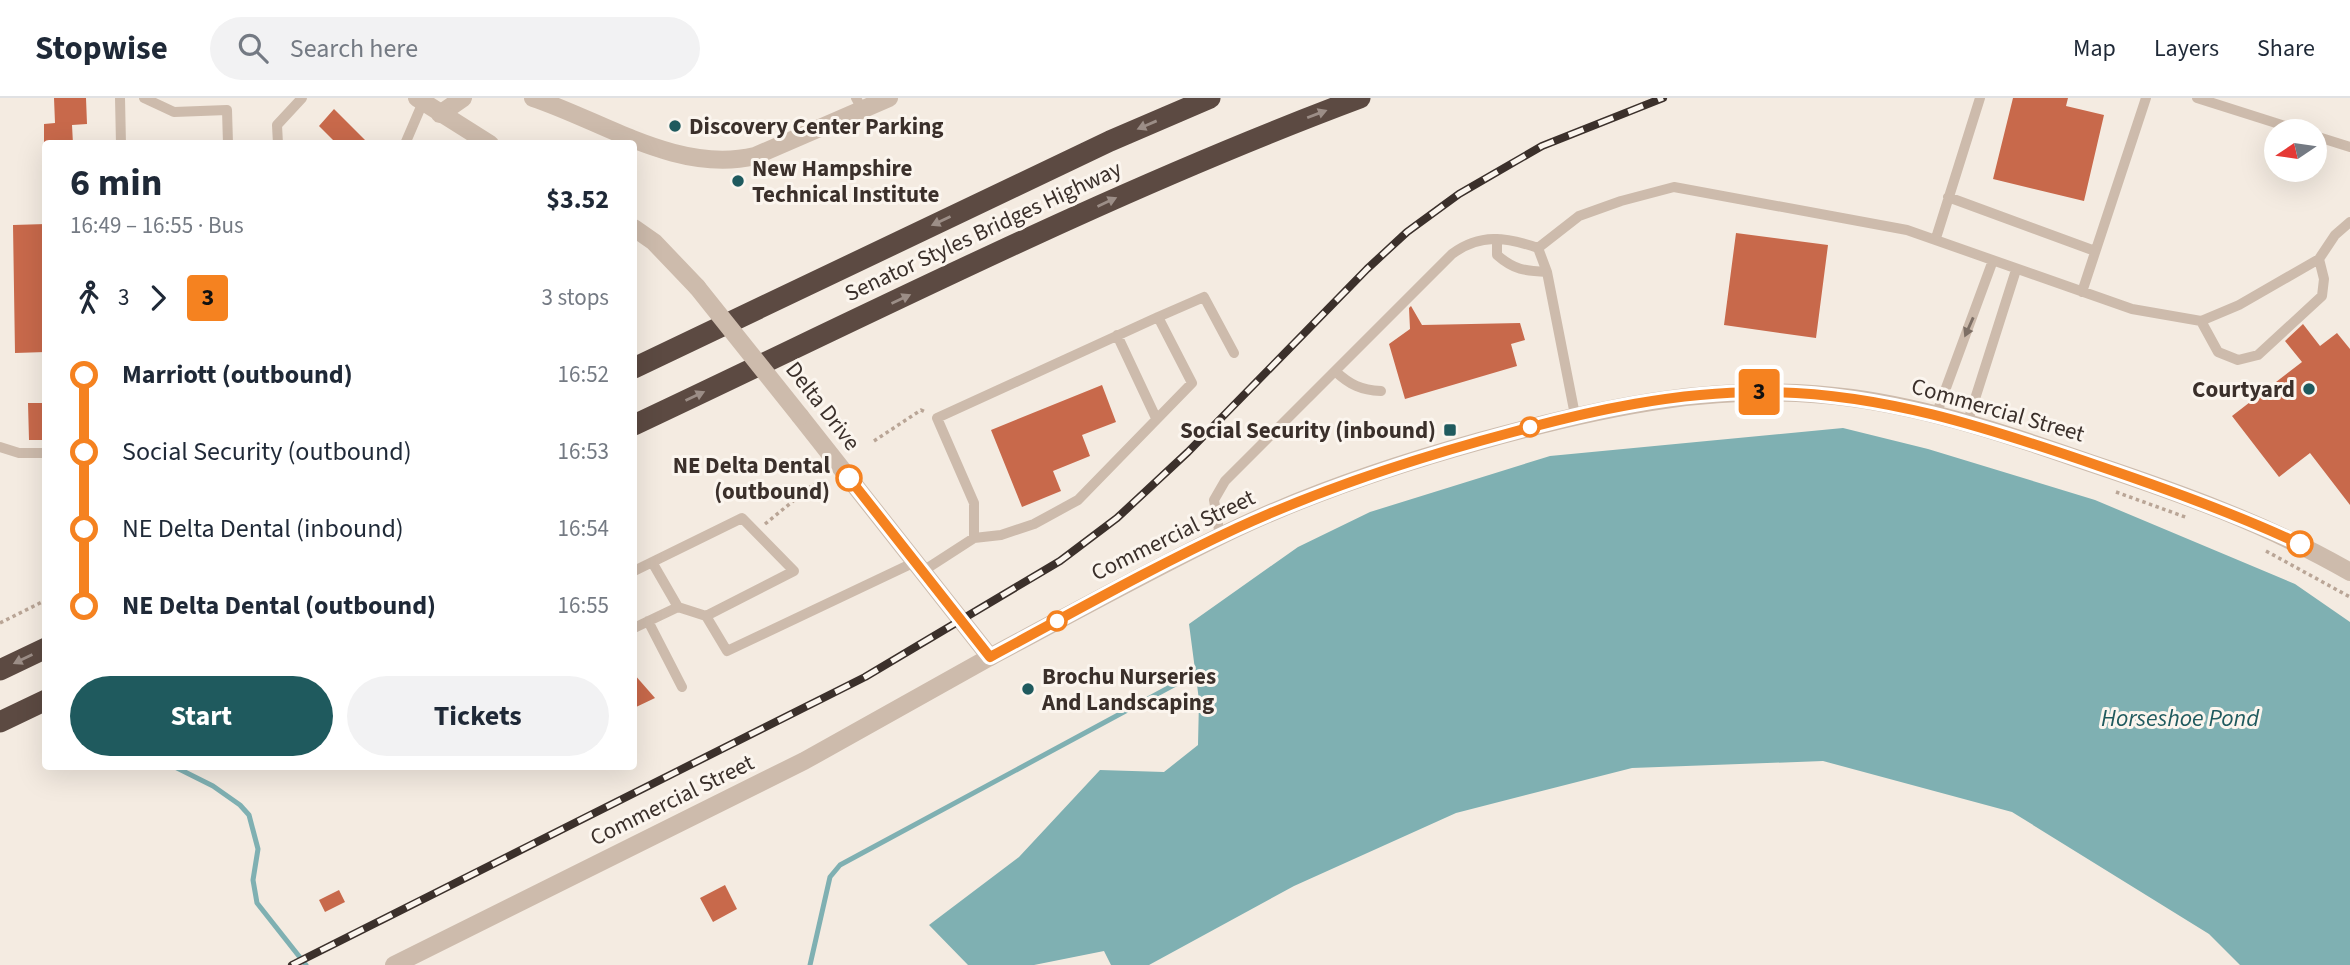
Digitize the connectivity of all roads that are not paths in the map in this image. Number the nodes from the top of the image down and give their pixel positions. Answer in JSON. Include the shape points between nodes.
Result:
{"nodes":[{"id":1,"x":120,"y":98,"type":"edge"},
{"id":2,"x":144,"y":98,"type":"edge"},
{"id":3,"x":302,"y":98,"type":"edge"},
{"id":4,"x":463,"y":98,"type":"edge"},
{"id":5,"x":533,"y":98,"type":"edge"},
{"id":6,"x":889,"y":98,"type":"edge"},
{"id":7,"x":1210,"y":98,"type":"edge"},
{"id":8,"x":1360,"y":98,"type":"edge"},
{"id":9,"x":1980,"y":98,"type":"edge"},
{"id":10,"x":2146,"y":98,"type":"edge"},
{"id":11,"x":2197,"y":98,"type":"edge"},
{"id":12,"x":420,"y":100,"type":"edge"},
{"id":13,"x":859,"y":104,"type":"edge"},
{"id":14,"x":440,"y":114,"type":"junction"},
{"id":15,"x":2264,"y":119,"type":"edge"},
{"id":16,"x":121,"y":140,"type":"edge"},
{"id":17,"x":228,"y":140,"type":"edge"},
{"id":18,"x":278,"y":140,"type":"edge"},
{"id":19,"x":406,"y":140,"type":"edge"},
{"id":20,"x":482,"y":140,"type":"edge"},
{"id":21,"x":2328,"y":140,"type":"edge"},
{"id":22,"x":2350,"y":147,"type":"edge"},
{"id":23,"x":1948,"y":197,"type":"junction"},
{"id":24,"x":2350,"y":222,"type":"edge"},
{"id":25,"x":637,"y":230,"type":"edge"},
{"id":26,"x":1936,"y":238,"type":"junction"},
{"id":27,"x":1497,"y":239,"type":"junction"},
{"id":28,"x":1538,"y":248,"type":"junction"},
{"id":29,"x":2095,"y":251,"type":"junction"},
{"id":30,"x":2319,"y":259,"type":"junction"},
{"id":31,"x":1992,"y":263,"type":"junction"},
{"id":32,"x":2016,"y":270,"type":"junction"},
{"id":33,"x":1547,"y":272,"type":"junction"},
{"id":34,"x":2082,"y":292,"type":"junction"},
{"id":35,"x":1158,"y":317,"type":"junction"},
{"id":36,"x":2201,"y":321,"type":"junction"},
{"id":37,"x":1117,"y":335,"type":"junction"},
{"id":38,"x":1234,"y":353,"type":"dead end"},
{"id":39,"x":637,"y":367,"type":"edge"},
{"id":40,"x":1335,"y":371,"type":"junction"},
{"id":41,"x":1381,"y":391,"type":"dead end"},
{"id":42,"x":1575,"y":415,"type":"junction"},
{"id":43,"x":1937,"y":415,"type":"junction"},
{"id":44,"x":1156,"y":418,"type":"junction"},
{"id":45,"x":637,"y":424,"type":"edge"},
{"id":46,"x":1967,"y":424,"type":"junction"},
{"id":47,"x":0,"y":447,"type":"edge"},
{"id":48,"x":42,"y":453,"type":"edge"},
{"id":49,"x":1220,"y":536,"type":"junction"},
{"id":50,"x":974,"y":538,"type":"junction"},
{"id":51,"x":652,"y":562,"type":"junction"},
{"id":52,"x":919,"y":566,"type":"junction"},
{"id":53,"x":637,"y":570,"type":"edge"},
{"id":54,"x":2350,"y":572,"type":"edge"},
{"id":55,"x":678,"y":607,"type":"junction"},
{"id":56,"x":706,"y":616,"type":"junction"},
{"id":57,"x":648,"y":621,"type":"junction"},
{"id":58,"x":637,"y":626,"type":"edge"},
{"id":59,"x":42,"y":650,"type":"edge"},
{"id":60,"x":990,"y":657,"type":"junction"},
{"id":61,"x":0,"y":670,"type":"edge"},
{"id":62,"x":682,"y":687,"type":"dead end"},
{"id":63,"x":42,"y":702,"type":"edge"},
{"id":64,"x":0,"y":722,"type":"edge"},
{"id":65,"x":394,"y":965,"type":"edge"}],
"edges":[{"from":1,"to":16,"type":"lane"},
{"from":2,"to":17,"type":"lane","via":[[174,112],[227,110]]},
{"from":3,"to":18,"type":"lane","via":[[277,125]]},
{"from":4,"to":14,"type":"street"},
{"from":5,"to":13,"type":"street","via":[[668,152],[705,161],[755,156]]},
{"from":6,"to":13,"type":"street"},
{"from":7,"to":39,"type":"highway","one_way":true,"via":[[1110,141]]},
{"from":45,"to":8,"type":"highway","name":"Senator Styles Bridges Highway","one_way":true,"via":[[1143,185],[1238,143]]},
{"from":9,"to":23,"type":"lane"},
{"from":10,"to":29,"type":"lane"},
{"from":11,"to":15,"type":"lane"},
{"from":12,"to":14,"type":"street"},
{"from":12,"to":19,"type":"lane"},
{"from":14,"to":20,"type":"street"},
{"from":21,"to":22,"type":"lane"},
{"from":23,"to":26,"type":"lane"},
{"from":23,"to":29,"type":"lane"},
{"from":24,"to":30,"type":"lane"},
{"from":25,"to":52,"type":"street","name":"Delta Drive","bridge":true,"via":[[697,286]]},
{"from":26,"to":28,"type":"lane","via":[[1878,223],[1674,187],[1579,216]]},
{"from":26,"to":31,"type":"lane"},
{"from":27,"to":28,"type":"lane"},
{"from":27,"to":33,"type":"lane","via":[[1497,255],[1510,267]]},
{"from":27,"to":40,"type":"lane","via":[[1481,238],[1452,254]]},
{"from":28,"to":33,"type":"lane"},
{"from":29,"to":34,"type":"lane"},
{"from":30,"to":36,"type":"lane","via":[[2239,305]]},
{"from":30,"to":36,"type":"lane","via":[[2322,296],[2258,355],[2238,360],[2218,352]]},
{"from":31,"to":32,"type":"lane"},
{"from":31,"to":43,"type":"lane","one_way":true},
{"from":32,"to":34,"type":"lane"},
{"from":32,"to":46,"type":"lane"},
{"from":33,"to":42,"type":"lane"},
{"from":34,"to":36,"type":"lane","via":[[2136,310]]},
{"from":35,"to":37,"type":"lane"},
{"from":35,"to":38,"type":"lane","via":[[1204,297]]},
{"from":35,"to":44,"type":"lane","via":[[1192,383]]},
{"from":37,"to":44,"type":"lane"},
{"from":37,"to":50,"type":"lane","via":[[937,418],[974,503]]},
{"from":40,"to":41,"type":"lane","via":[[1361,390]]},
{"from":40,"to":49,"type":"lane","via":[[1225,481],[1214,500]]},
{"from":42,"to":43,"type":"street","name":"Commercial Street","via":[[1670,398],[1762,391],[1851,398]]},
{"from":42,"to":49,"type":"street","name":"Commercial Street","via":[[1428,455],[1331,488]]},
{"from":43,"to":46,"type":"street","name":"Commercial Street"},
{"from":44,"to":50,"type":"lane","via":[[1077,500],[1034,524]]},
{"from":46,"to":54,"type":"street","name":"Commercial Street","via":[[2206,502]]},
{"from":47,"to":48,"type":"lane"},
{"from":49,"to":60,"type":"street","name":"Commercial Street"},
{"from":50,"to":52,"type":"lane"},
{"from":51,"to":53,"type":"lane"},
{"from":51,"to":55,"type":"lane"},
{"from":51,"to":56,"type":"lane","via":[[742,518],[794,571]]},
{"from":52,"to":56,"type":"lane","via":[[727,651]]},
{"from":52,"to":60,"type":"street","name":"Delta Drive"},
{"from":55,"to":56,"type":"lane"},
{"from":55,"to":57,"type":"lane"},
{"from":57,"to":58,"type":"lane"},
{"from":57,"to":62,"type":"lane"},
{"from":59,"to":61,"type":"highway","one_way":true},
{"from":60,"to":65,"type":"street","name":"Commercial Street","via":[[804,761]]},
{"from":63,"to":64,"type":"highway"}]}
